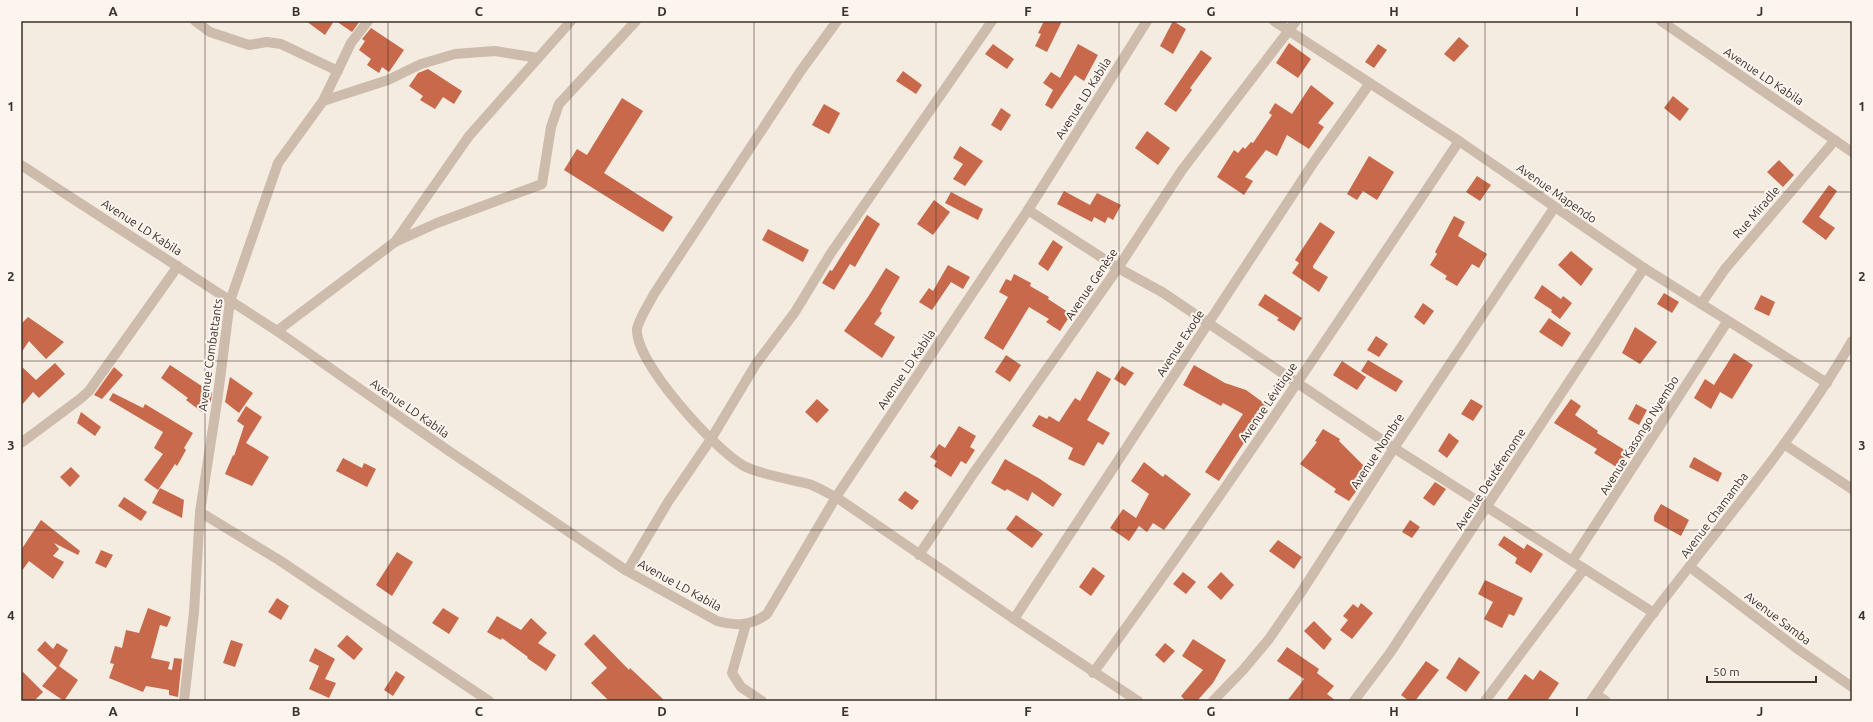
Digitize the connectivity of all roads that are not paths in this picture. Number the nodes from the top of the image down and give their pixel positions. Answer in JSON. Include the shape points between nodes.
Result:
{"nodes":[{"id":1,"x":195,"y":21,"type":"edge"},
{"id":2,"x":368,"y":21,"type":"edge"},
{"id":3,"x":571,"y":21,"type":"edge"},
{"id":4,"x":837,"y":21,"type":"edge"},
{"id":5,"x":992,"y":21,"type":"edge"},
{"id":6,"x":1147,"y":21,"type":"edge"},
{"id":7,"x":1274,"y":21,"type":"edge"},
{"id":8,"x":1296,"y":21,"type":"edge"},
{"id":9,"x":1661,"y":21,"type":"edge"},
{"id":10,"x":634,"y":22,"type":"edge"},
{"id":11,"x":1289,"y":31,"type":"junction"},
{"id":12,"x":538,"y":58,"type":"junction"},
{"id":13,"x":338,"y":71,"type":"junction"},
{"id":14,"x":1370,"y":83,"type":"junction"},
{"id":15,"x":323,"y":101,"type":"junction"},
{"id":16,"x":1835,"y":140,"type":"junction"},
{"id":17,"x":1460,"y":141,"type":"junction"},
{"id":18,"x":1852,"y":152,"type":"edge"},
{"id":19,"x":21,"y":165,"type":"edge"},
{"id":20,"x":1554,"y":208,"type":"junction"},
{"id":21,"x":1028,"y":210,"type":"junction"},
{"id":22,"x":395,"y":242,"type":"junction"},
{"id":23,"x":178,"y":266,"type":"junction"},
{"id":24,"x":1118,"y":268,"type":"junction"},
{"id":25,"x":1644,"y":268,"type":"junction"},
{"id":26,"x":230,"y":301,"type":"junction"},
{"id":27,"x":1701,"y":304,"type":"junction"},
{"id":28,"x":1209,"y":322,"type":"junction"},
{"id":29,"x":1727,"y":322,"type":"junction"},
{"id":30,"x":277,"y":331,"type":"junction"},
{"id":31,"x":1852,"y":341,"type":"edge"},
{"id":32,"x":1297,"y":383,"type":"junction"},
{"id":33,"x":1827,"y":383,"type":"junction"},
{"id":34,"x":711,"y":439,"type":"junction"},
{"id":35,"x":21,"y":443,"type":"edge"},
{"id":36,"x":1784,"y":444,"type":"junction"},
{"id":37,"x":1394,"y":448,"type":"junction"},
{"id":38,"x":1852,"y":489,"type":"edge"},
{"id":39,"x":836,"y":497,"type":"junction"},
{"id":40,"x":1487,"y":507,"type":"junction"},
{"id":41,"x":200,"y":512,"type":"junction"},
{"id":42,"x":919,"y":554,"type":"junction"},
{"id":43,"x":1572,"y":561,"type":"junction"},
{"id":44,"x":1690,"y":567,"type":"junction"},
{"id":45,"x":1584,"y":569,"type":"junction"},
{"id":46,"x":627,"y":571,"type":"junction"},
{"id":47,"x":1654,"y":613,"type":"junction"},
{"id":48,"x":1014,"y":619,"type":"junction"},
{"id":49,"x":746,"y":624,"type":"junction"},
{"id":50,"x":1093,"y":672,"type":"junction"},
{"id":51,"x":1852,"y":688,"type":"edge"},
{"id":52,"x":1594,"y":697,"type":"edge"},
{"id":53,"x":184,"y":701,"type":"edge"},
{"id":54,"x":489,"y":701,"type":"edge"},
{"id":55,"x":762,"y":701,"type":"edge"},
{"id":56,"x":1138,"y":701,"type":"edge"},
{"id":57,"x":1213,"y":701,"type":"edge"},
{"id":58,"x":1354,"y":701,"type":"edge"},
{"id":59,"x":1485,"y":701,"type":"edge"},
{"id":60,"x":1606,"y":701,"type":"edge"}],
"edges":[{"from":1,"to":13,"type":"street","via":[[210,32],[249,45],[267,42],[281,44]]},
{"from":2,"to":13,"type":"street","name":"Avenue Combattants","via":[[351,43]]},
{"from":3,"to":12,"type":"street"},
{"from":4,"to":34,"type":"street","via":[[800,72],[654,294],[637,328],[638,338],[666,389]]},
{"from":5,"to":34,"type":"street","via":[[756,364]]},
{"from":6,"to":21,"type":"street","name":"Avenue LD Kabila"},
{"from":7,"to":11,"type":"street","name":"Avenue Mapendo"},
{"from":8,"to":11,"type":"street","name":"Avenue Genèse"},
{"from":9,"to":16,"type":"street","name":"Avenue LD Kabila"},
{"from":10,"to":22,"type":"street","via":[[559,104],[551,127],[542,184],[437,223]]},
{"from":11,"to":14,"type":"street","name":"Avenue Mapendo"},
{"from":11,"to":24,"type":"street","name":"Avenue Genèse","via":[[1182,170]]},
{"from":12,"to":15,"type":"street","via":[[495,51],[455,54],[421,64],[388,80]]},
{"from":12,"to":22,"type":"street","via":[[469,136]]},
{"from":13,"to":15,"type":"street","name":"Avenue Combattants"},
{"from":14,"to":17,"type":"street","name":"Avenue Mapendo"},
{"from":14,"to":28,"type":"street","name":"Avenue Exode","via":[[1314,162]]},
{"from":15,"to":26,"type":"street","name":"Avenue Combattants","via":[[278,163]]},
{"from":16,"to":18,"type":"street","name":"Avenue LD Kabila"},
{"from":16,"to":27,"type":"street","name":"Rue Miradle","via":[[1725,269]]},
{"from":17,"to":20,"type":"street","name":"Avenue Mapendo"},
{"from":17,"to":32,"type":"street","name":"Avenue Lévitique"},
{"from":19,"to":23,"type":"street","name":"Avenue LD Kabila"},
{"from":20,"to":25,"type":"street","name":"Avenue Mapendo"},
{"from":20,"to":37,"type":"street","name":"Avenue Nombre"},
{"from":21,"to":24,"type":"street"},
{"from":21,"to":39,"type":"street","name":"Avenue LD Kabila"},
{"from":22,"to":30,"type":"street"},
{"from":23,"to":26,"type":"street","name":"Avenue LD Kabila"},
{"from":23,"to":35,"type":"street","via":[[89,391]]},
{"from":24,"to":28,"type":"street"},
{"from":24,"to":42,"type":"street","name":"Avenue Genèse"},
{"from":25,"to":27,"type":"street","name":"Avenue Mapendo"},
{"from":25,"to":40,"type":"street","name":"Avenue Deutérenome"},
{"from":26,"to":30,"type":"street","name":"Avenue LD Kabila"},
{"from":26,"to":41,"type":"street","name":"Avenue Combattants"},
{"from":27,"to":29,"type":"street","name":"Avenue Mapendo"},
{"from":28,"to":32,"type":"street"},
{"from":28,"to":48,"type":"street","name":"Avenue Exode"},
{"from":29,"to":33,"type":"street","name":"Avenue Mapendo"},
{"from":29,"to":43,"type":"street","name":"Avenue Kasongo Nyembo"},
{"from":30,"to":46,"type":"street","name":"Avenue LD Kabila"},
{"from":31,"to":33,"type":"street","name":"Avenue Chamamba"},
{"from":32,"to":37,"type":"street"},
{"from":32,"to":50,"type":"street","name":"Avenue Lévitique","via":[[1180,553]]},
{"from":33,"to":36,"type":"street","name":"Avenue Chamamba"},
{"from":34,"to":39,"type":"street","via":[[745,466],[811,485]]},
{"from":34,"to":46,"type":"street","via":[[668,502]]},
{"from":36,"to":38,"type":"street"},
{"from":36,"to":44,"type":"street","name":"Avenue Chamamba"},
{"from":37,"to":40,"type":"street"},
{"from":37,"to":57,"type":"street","name":"Avenue Nombre","via":[[1269,639]]},
{"from":39,"to":42,"type":"street"},
{"from":39,"to":49,"type":"street","name":"Avenue LD Kabila","via":[[767,614],[757,621]]},
{"from":40,"to":43,"type":"street"},
{"from":40,"to":58,"type":"street","name":"Avenue Deutérenome","via":[[1390,653]]},
{"from":41,"to":53,"type":"street","name":"Avenue Combattants","via":[[194,612]]},
{"from":41,"to":54,"type":"street","via":[[279,560]]},
{"from":42,"to":48,"type":"street"},
{"from":43,"to":45,"type":"street"},
{"from":44,"to":47,"type":"street","name":"Avenue Chamamba"},
{"from":44,"to":51,"type":"street","name":"Avenue Samba"},
{"from":45,"to":47,"type":"street"},
{"from":45,"to":59,"type":"street"},
{"from":46,"to":49,"type":"street","name":"Avenue LD Kabila","via":[[716,621],[732,625]]},
{"from":47,"to":52,"type":"street","name":"Avenue Chamamba"},
{"from":48,"to":50,"type":"street"},
{"from":49,"to":55,"type":"street","via":[[732,673],[741,687]]},
{"from":50,"to":56,"type":"street"},
{"from":52,"to":60,"type":"street"}]}
